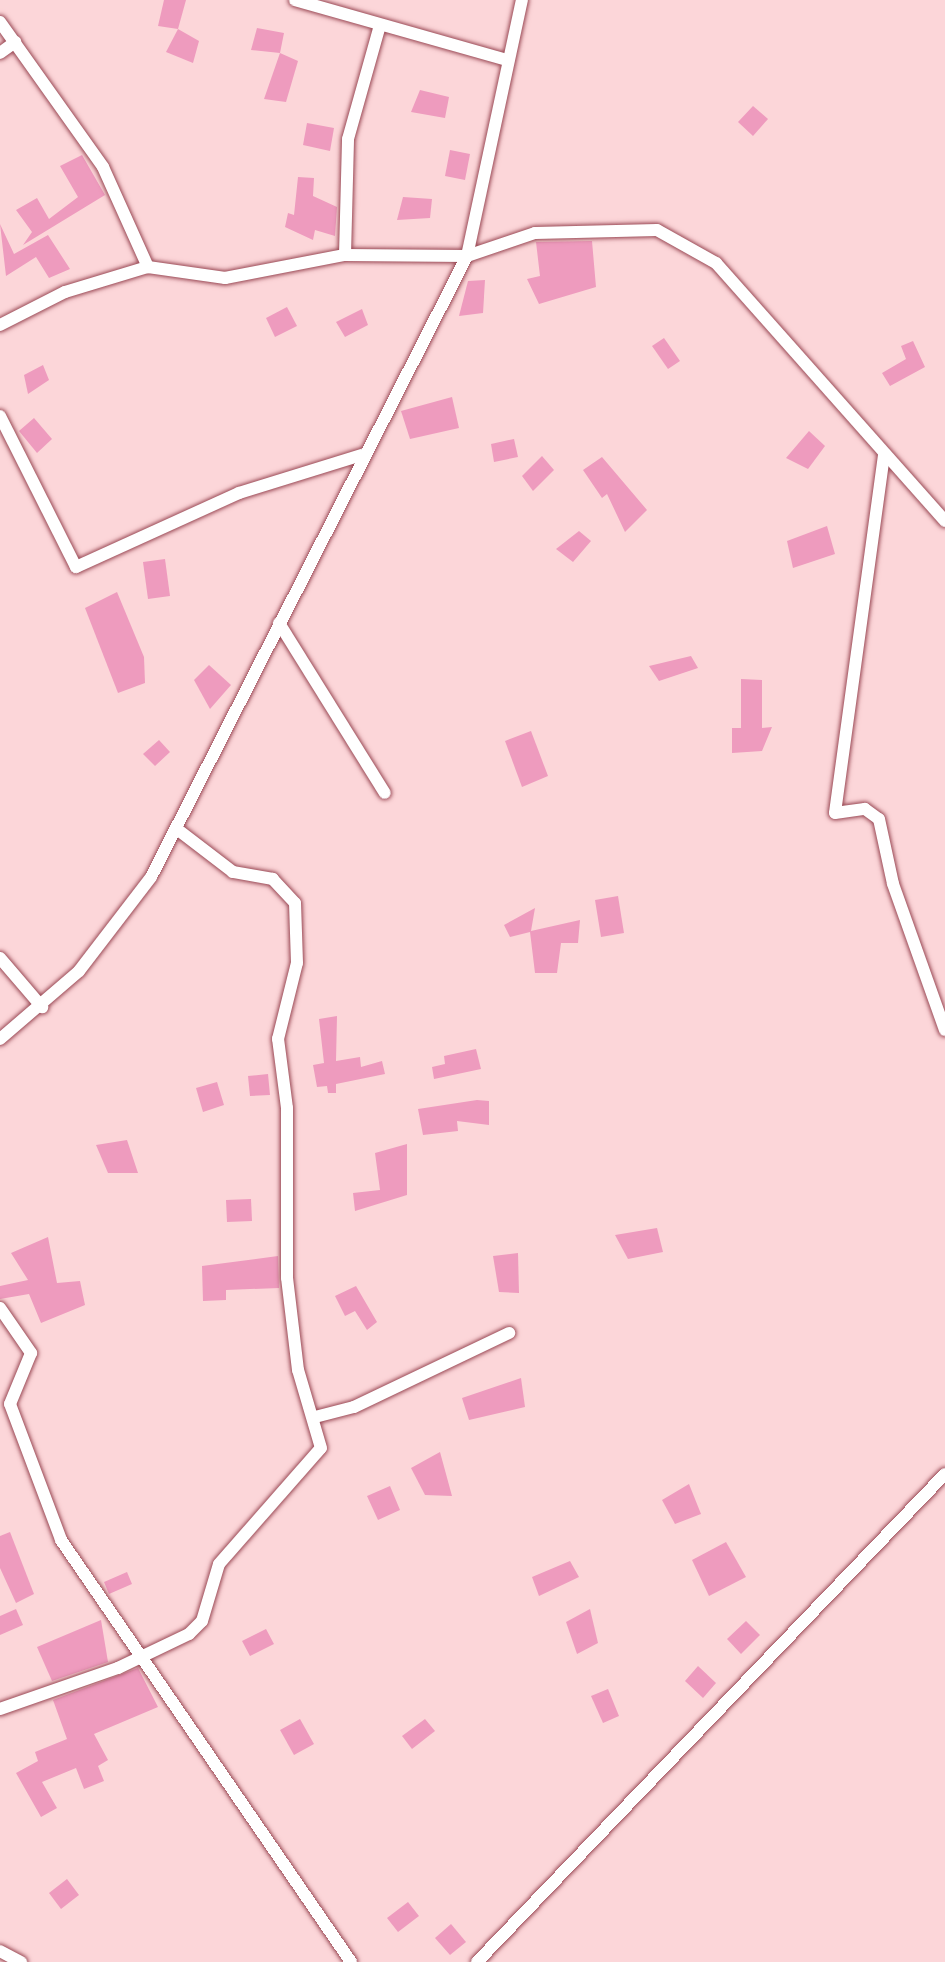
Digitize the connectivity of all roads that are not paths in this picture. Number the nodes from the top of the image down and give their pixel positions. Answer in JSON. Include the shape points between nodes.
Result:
{"nodes":[{"id":1,"x":295,"y":0,"type":"edge"},
{"id":2,"x":522,"y":0,"type":"edge"},
{"id":3,"x":0,"y":22,"type":"edge"},
{"id":4,"x":380,"y":25,"type":"junction"},
{"id":5,"x":15,"y":42,"type":"junction"},
{"id":6,"x":0,"y":53,"type":"edge"},
{"id":7,"x":504,"y":59,"type":"junction"},
{"id":8,"x":345,"y":255,"type":"junction"},
{"id":9,"x":467,"y":256,"type":"junction"},
{"id":10,"x":148,"y":267,"type":"junction"},
{"id":11,"x":0,"y":325,"type":"edge"},
{"id":12,"x":0,"y":416,"type":"edge"},
{"id":13,"x":362,"y":455,"type":"junction"},
{"id":14,"x":884,"y":455,"type":"junction"},
{"id":15,"x":945,"y":521,"type":"edge"},
{"id":16,"x":279,"y":623,"type":"junction"},
{"id":17,"x":385,"y":793,"type":"dead end"},
{"id":18,"x":178,"y":830,"type":"junction"},
{"id":19,"x":0,"y":958,"type":"edge"},
{"id":20,"x":42,"y":1007,"type":"junction"},
{"id":21,"x":945,"y":1030,"type":"edge"},
{"id":22,"x":0,"y":1039,"type":"edge"},
{"id":23,"x":0,"y":1308,"type":"edge"},
{"id":24,"x":509,"y":1333,"type":"dead end"},
{"id":25,"x":315,"y":1417,"type":"junction"},
{"id":26,"x":945,"y":1474,"type":"edge"},
{"id":27,"x":145,"y":1655,"type":"junction"},
{"id":28,"x":0,"y":1709,"type":"edge"},
{"id":29,"x":1,"y":1952,"type":"edge"},
{"id":30,"x":21,"y":1962,"type":"edge"},
{"id":31,"x":351,"y":1962,"type":"edge"},
{"id":32,"x":477,"y":1962,"type":"edge"}],
"edges":[{"from":1,"to":4,"type":"street"},
{"from":2,"to":7,"type":"street"},
{"from":3,"to":5,"type":"street"},
{"from":4,"to":7,"type":"street"},
{"from":4,"to":8,"type":"street","via":[[348,139]]},
{"from":5,"to":6,"type":"street"},
{"from":5,"to":10,"type":"street","via":[[103,167]]},
{"from":7,"to":9,"type":"street"},
{"from":8,"to":9,"type":"street"},
{"from":8,"to":10,"type":"street","via":[[225,278]]},
{"from":9,"to":13,"type":"street"},
{"from":9,"to":14,"type":"street","via":[[535,233],[657,230],[693,246]]},
{"from":10,"to":11,"type":"street","via":[[65,292]]},
{"from":12,"to":13,"type":"street","via":[[76,567],[239,493]]},
{"from":13,"to":16,"type":"street"},
{"from":14,"to":15,"type":"street"},
{"from":14,"to":21,"type":"street","via":[[835,813],[865,809],[879,819],[902,912]]},
{"from":16,"to":17,"type":"street"},
{"from":16,"to":18,"type":"street"},
{"from":18,"to":20,"type":"street","via":[[120,921]]},
{"from":18,"to":25,"type":"street","via":[[233,872],[273,879],[295,903],[297,963],[278,1039],[287,1108],[290,1307],[298,1370]]},
{"from":19,"to":20,"type":"street"},
{"from":20,"to":22,"type":"street"},
{"from":23,"to":27,"type":"street","via":[[31,1353],[10,1404],[61,1540]]},
{"from":24,"to":25,"type":"street","via":[[374,1398]]},
{"from":25,"to":27,"type":"street","via":[[321,1448],[316,1460],[219,1564],[202,1621]]},
{"from":26,"to":32,"type":"street"},
{"from":27,"to":28,"type":"street"},
{"from":27,"to":31,"type":"street","via":[[177,1712],[315,1900]]},
{"from":29,"to":30,"type":"street"}]}
